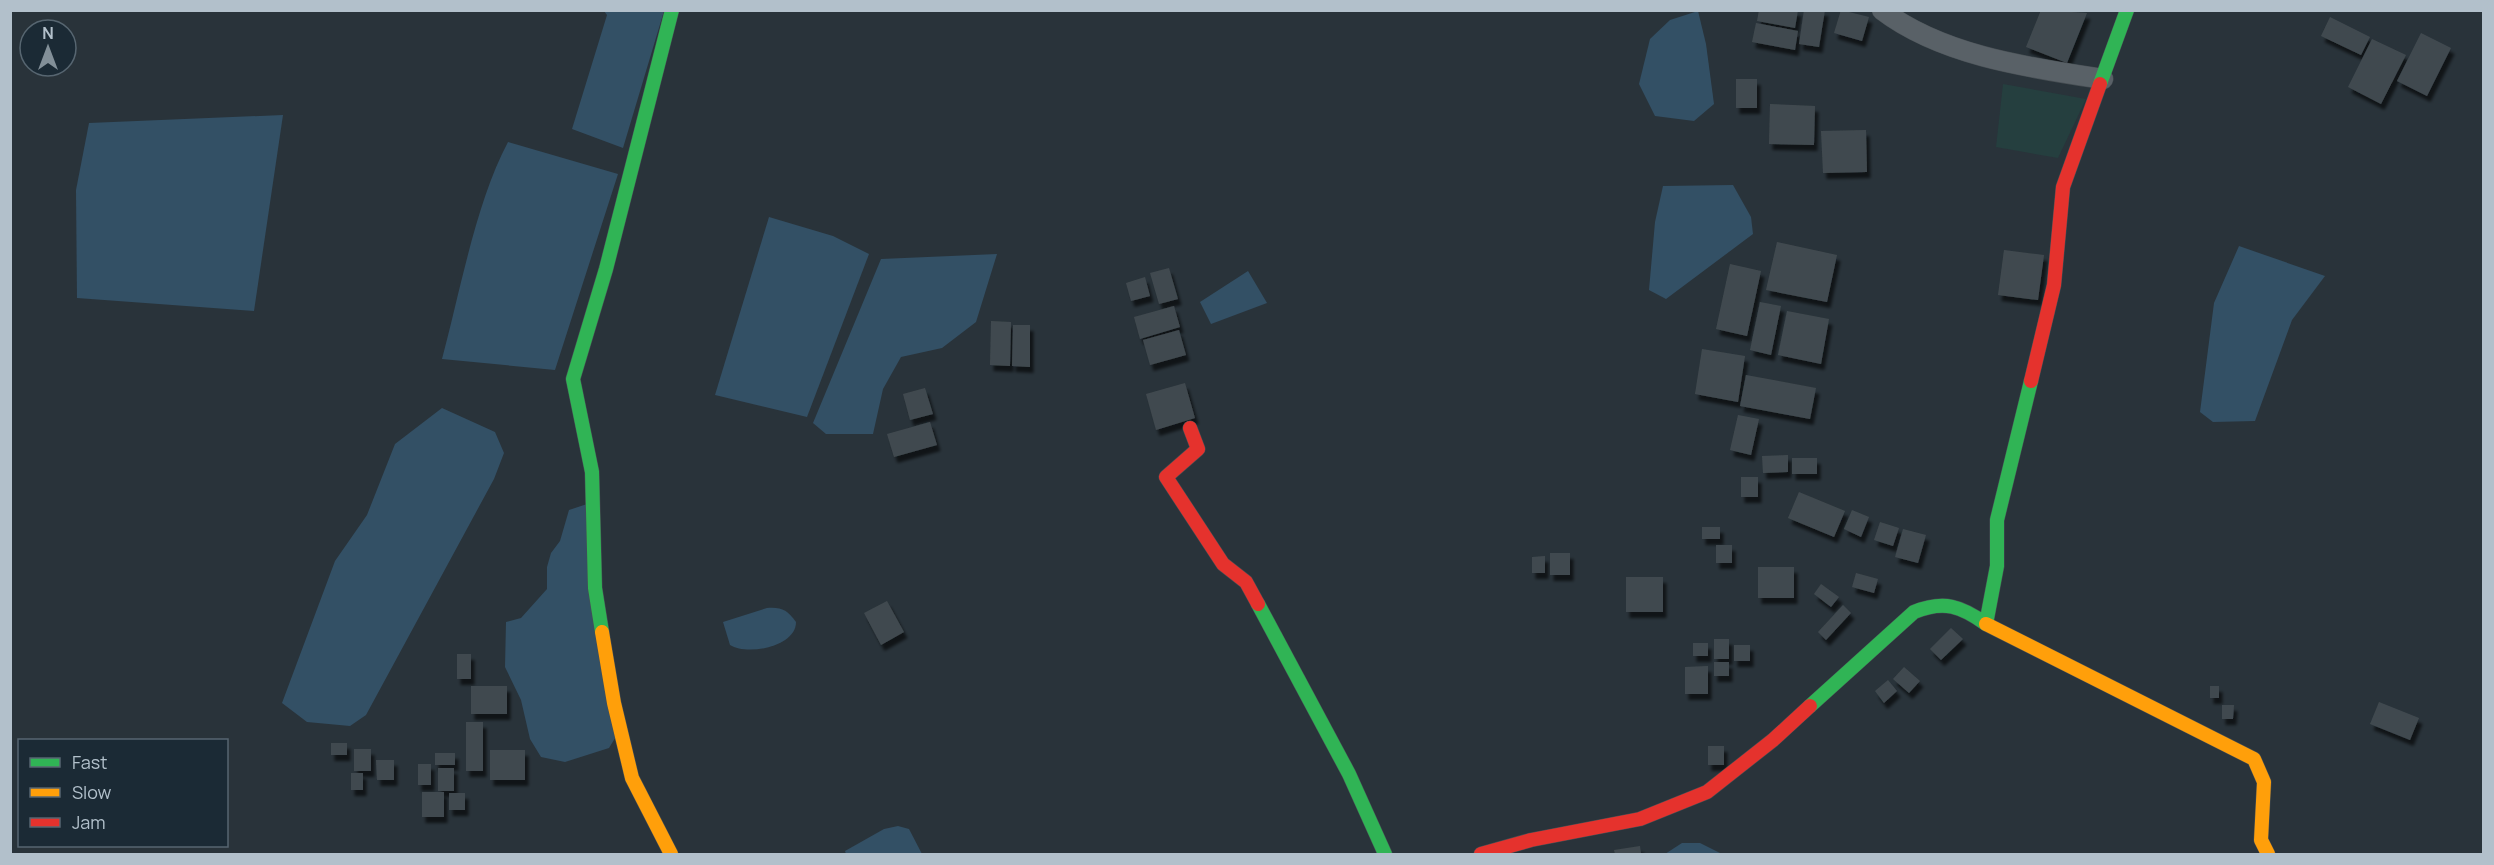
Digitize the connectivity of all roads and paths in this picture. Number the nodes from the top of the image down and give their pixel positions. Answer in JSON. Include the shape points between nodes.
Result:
{"nodes":[{"id":1,"x":672,"y":10,"type":"edge"},
{"id":2,"x":1882,"y":10,"type":"edge"},
{"id":3,"x":2127,"y":10,"type":"edge"},
{"id":4,"x":2103,"y":80,"type":"junction"},
{"id":5,"x":1190,"y":428,"type":"dead end"},
{"id":6,"x":1986,"y":624,"type":"junction"},
{"id":7,"x":671,"y":855,"type":"edge"},
{"id":8,"x":1385,"y":855,"type":"edge"},
{"id":9,"x":1481,"y":855,"type":"edge"},
{"id":10,"x":2268,"y":855,"type":"edge"}],
"edges":[{"from":1,"to":7,"type":"street","via":[[609,257],[573,379],[592,472],[595,588],[614,704],[632,778]]},
{"from":2,"to":4,"type":"street","via":[[1933,38],[2004,64]]},
{"from":3,"to":4,"type":"street"},
{"from":4,"to":6,"type":"street","via":[[2063,187],[2054,285],[1997,520],[1997,566]]},
{"from":5,"to":8,"type":"street","via":[[1198,448],[1166,477],[1223,564],[1246,582],[1349,774]]},
{"from":6,"to":9,"type":"street","via":[[1959,605],[1936,603],[1914,612],[1773,741],[1707,792],[1640,819],[1531,840]]},
{"from":6,"to":10,"type":"street","via":[[2254,759],[2264,782],[2261,840]]}]}
